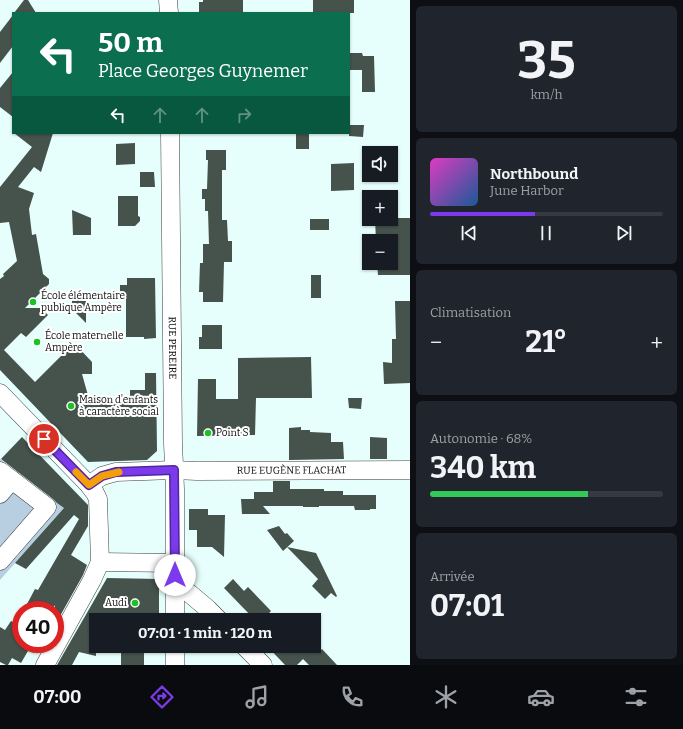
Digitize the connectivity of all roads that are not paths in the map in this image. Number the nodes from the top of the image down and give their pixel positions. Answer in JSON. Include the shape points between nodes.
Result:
{"nodes":[{"id":1,"x":168,"y":0,"type":"edge"},
{"id":2,"x":169,"y":12,"type":"edge"},
{"id":3,"x":170,"y":134,"type":"edge"},
{"id":4,"x":0,"y":394,"type":"edge"},
{"id":5,"x":174,"y":470,"type":"junction"},
{"id":6,"x":410,"y":470,"type":"edge"},
{"id":7,"x":6,"y":475,"type":"edge"},
{"id":8,"x":100,"y":481,"type":"junction"},
{"id":9,"x":0,"y":494,"type":"edge"},
{"id":10,"x":0,"y":561,"type":"edge"},
{"id":11,"x":100,"y":562,"type":"junction"},
{"id":12,"x":175,"y":562,"type":"junction"},
{"id":13,"x":174,"y":588,"type":"junction"},
{"id":14,"x":175,"y":613,"type":"edge"},
{"id":15,"x":212,"y":613,"type":"edge"},
{"id":16,"x":175,"y":653,"type":"edge"},
{"id":17,"x":251,"y":653,"type":"edge"},
{"id":18,"x":45,"y":665,"type":"edge"},
{"id":19,"x":175,"y":665,"type":"edge"},
{"id":20,"x":262,"y":665,"type":"edge"}],
"edges":[{"from":1,"to":2,"type":"street"},
{"from":3,"to":5,"type":"street","name":"RUE PEREIRE"},
{"from":4,"to":8,"type":"street"},
{"from":5,"to":6,"type":"street","name":"RUE EUGÈNE FLACHAT"},
{"from":5,"to":8,"type":"street","name":"RUE EUGÈNE FLACHAT","via":[[116,472]]},
{"from":5,"to":12,"type":"street","name":"RUE PEREIRE"},
{"from":7,"to":9,"type":"street"},
{"from":7,"to":10,"type":"street","via":[[47,507]]},
{"from":8,"to":11,"type":"street","via":[[95,493],[98,499]]},
{"from":11,"to":12,"type":"street","via":[[122,559]]},
{"from":11,"to":18,"type":"street"},
{"from":12,"to":13,"type":"street","name":"RUE PEREIRE"},
{"from":13,"to":14,"type":"street","name":"RUE PEREIRE"},
{"from":13,"to":15,"type":"street","via":[[189,593]]},
{"from":16,"to":19,"type":"street"},
{"from":17,"to":20,"type":"street"}]}
